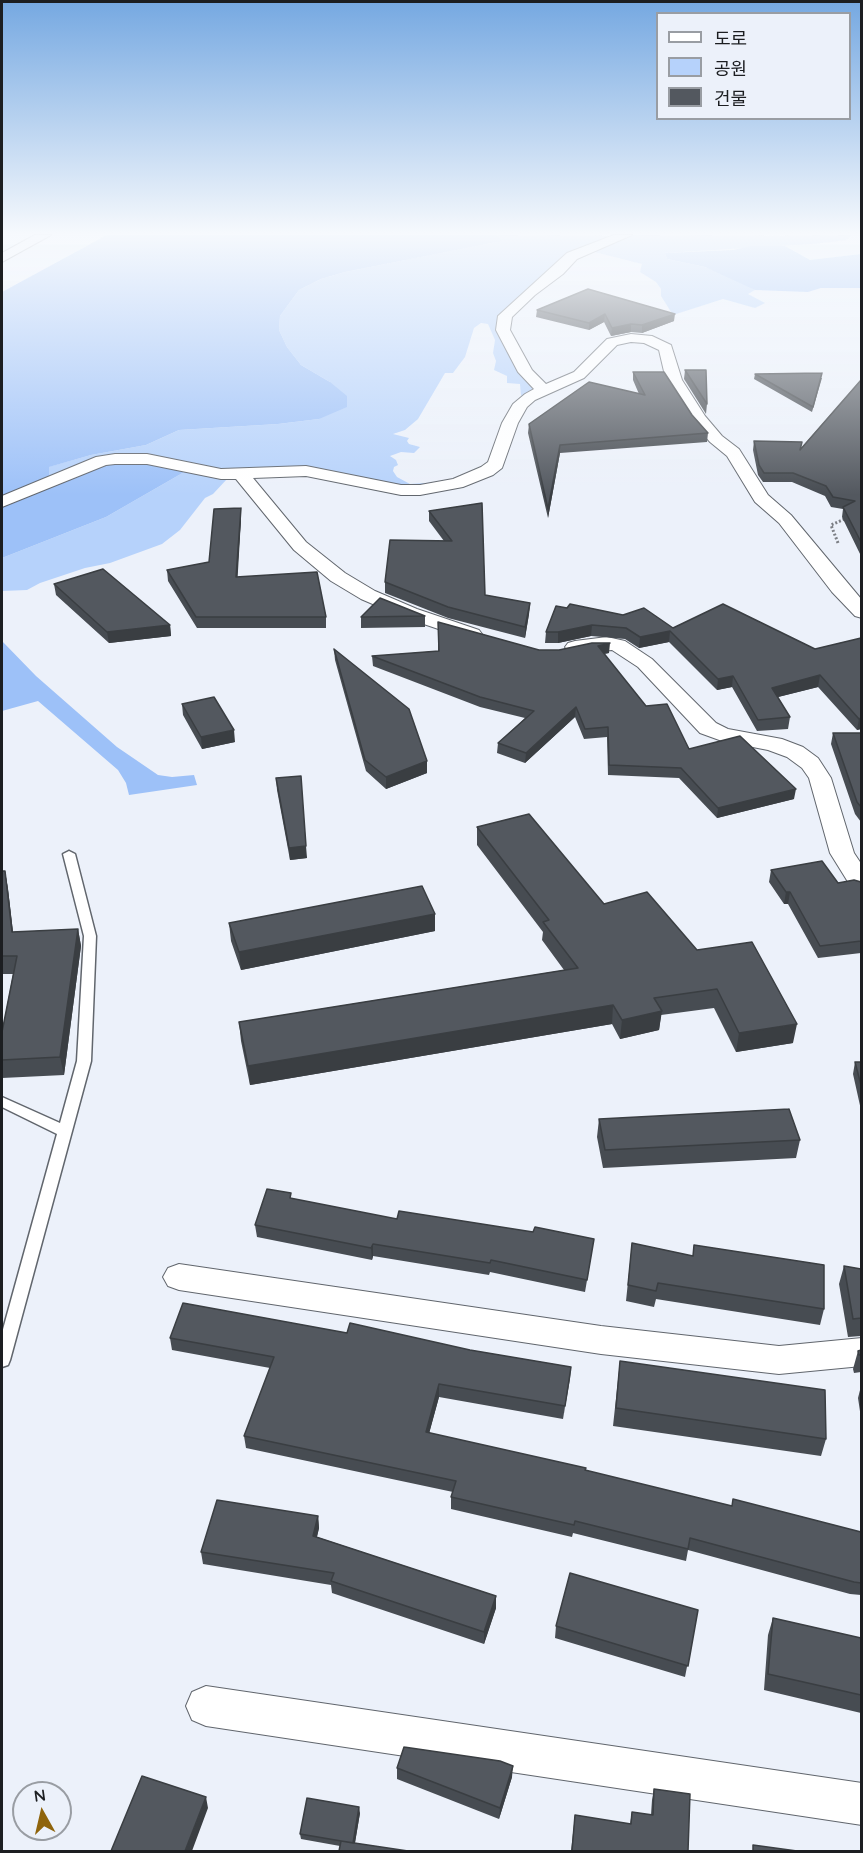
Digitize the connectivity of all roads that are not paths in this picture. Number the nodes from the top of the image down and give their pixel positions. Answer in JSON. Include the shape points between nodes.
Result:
{"nodes":[{"id":1,"x":504,"y":321,"type":"edge"},
{"id":2,"x":543,"y":390,"type":"junction"},
{"id":3,"x":241,"y":474,"type":"junction"},
{"id":4,"x":2,"y":502,"type":"edge"},
{"id":5,"x":861,"y":612,"type":"edge"},
{"id":6,"x":495,"y":640,"type":"edge"},
{"id":7,"x":558,"y":651,"type":"edge"},
{"id":8,"x":69,"y":854,"type":"dead end"},
{"id":9,"x":861,"y":885,"type":"edge"},
{"id":10,"x":2,"y":1102,"type":"edge"},
{"id":11,"x":64,"y":1131,"type":"junction"},
{"id":12,"x":179,"y":1277,"type":"dead end"},
{"id":13,"x":861,"y":1352,"type":"edge"},
{"id":14,"x":2,"y":1360,"type":"edge"},
{"id":15,"x":206,"y":1706,"type":"dead end"},
{"id":16,"x":861,"y":1804,"type":"edge"}],
"edges":[{"from":1,"to":2,"type":"street","via":[[503,330],[526,372]]},
{"from":2,"to":3,"type":"street","via":[[520,404],[496,464],[457,483],[401,490],[306,471]]},
{"from":2,"to":5,"type":"street","via":[[579,375],[612,342],[631,338],[660,343],[669,355],[674,380],[699,419],[733,453],[761,498],[785,519]]},
{"from":3,"to":4,"type":"street","via":[[201,471],[147,459],[116,459],[102,461]]},
{"from":3,"to":6,"type":"street","via":[[300,546],[338,577],[410,613]]},
{"from":7,"to":9,"type":"street","via":[[618,645],[645,663],[708,728],[774,744],[810,763],[820,778],[842,853]]},
{"from":8,"to":11,"type":"lane","via":[[90,936],[84,1060]]},
{"from":10,"to":11,"type":"lane"},
{"from":11,"to":14,"type":"lane"},
{"from":12,"to":13,"type":"street","via":[[602,1340],[779,1360]]},
{"from":15,"to":16,"type":"street"}]}
